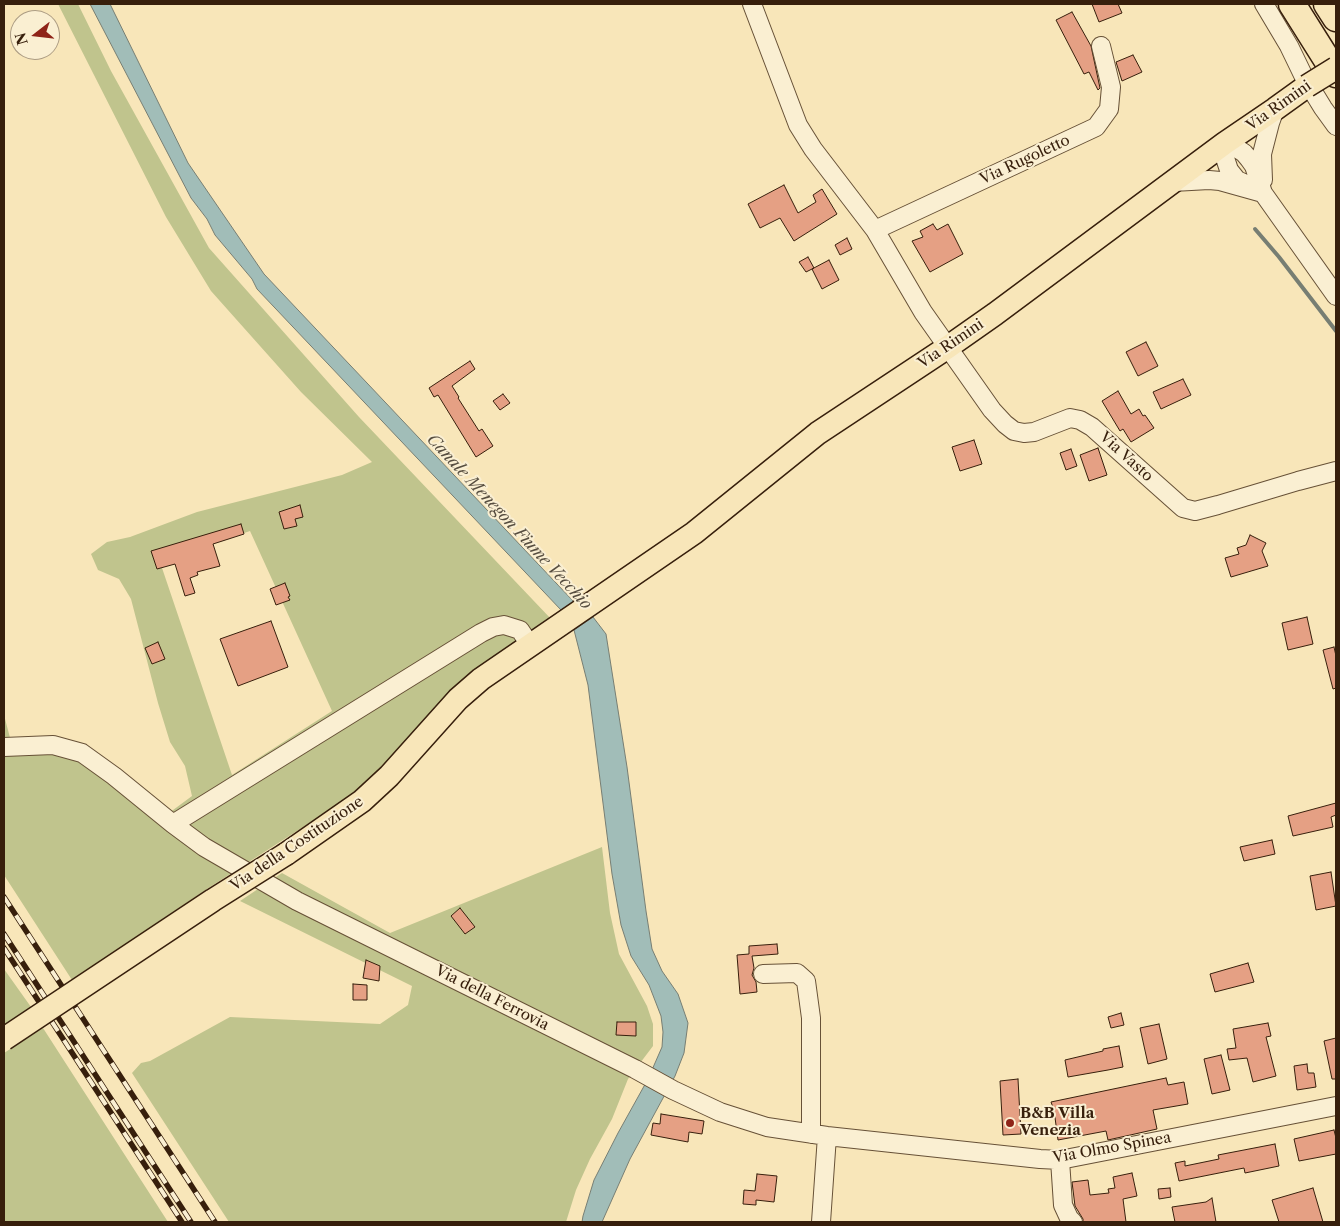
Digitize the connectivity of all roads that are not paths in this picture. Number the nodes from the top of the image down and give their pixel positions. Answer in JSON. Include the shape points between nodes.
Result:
{"nodes":[{"id":1,"x":752,"y":4,"type":"edge"},
{"id":2,"x":1264,"y":4,"type":"edge"},
{"id":3,"x":1292,"y":4,"type":"edge"},
{"id":4,"x":1327,"y":4,"type":"edge"},
{"id":5,"x":1336,"y":18,"type":"edge"},
{"id":6,"x":1102,"y":46,"type":"dead end"},
{"id":7,"x":1336,"y":68,"type":"edge"},
{"id":8,"x":1336,"y":74,"type":"edge"},
{"id":9,"x":1275,"y":109,"type":"junction"},
{"id":10,"x":1336,"y":126,"type":"edge"},
{"id":11,"x":1223,"y":145,"type":"junction"},
{"id":12,"x":1173,"y":182,"type":"junction"},
{"id":13,"x":1263,"y":193,"type":"junction"},
{"id":14,"x":876,"y":230,"type":"junction"},
{"id":15,"x":1336,"y":296,"type":"edge"},
{"id":16,"x":948,"y":347,"type":"junction"},
{"id":17,"x":1336,"y":471,"type":"edge"},
{"id":18,"x":562,"y":623,"type":"joint"},
{"id":19,"x":530,"y":645,"type":"junction"},
{"id":20,"x":4,"y":748,"type":"edge"},
{"id":21,"x":173,"y":824,"type":"junction"},
{"id":22,"x":763,"y":974,"type":"dead end"},
{"id":23,"x":4,"y":1039,"type":"edge"},
{"id":24,"x":1336,"y":1106,"type":"edge"},
{"id":25,"x":819,"y":1135,"type":"junction"},
{"id":26,"x":1060,"y":1160,"type":"junction"},
{"id":27,"x":821,"y":1222,"type":"edge"},
{"id":28,"x":1073,"y":1222,"type":"edge"}],
"edges":[{"from":1,"to":14,"type":"street","via":[[798,125]]},
{"from":2,"to":10,"type":"street","via":[[1304,77]]},
{"from":3,"to":8,"type":"highway"},
{"from":4,"to":5,"type":"highway"},
{"from":6,"to":14,"type":"street","name":"Via Rugoletto","via":[[1111,87],[1109,109],[1096,127]]},
{"from":7,"to":9,"type":"main road","name":"Via Rimini","bridge":true},
{"from":9,"to":11,"type":"main road","name":"Via Rimini"},
{"from":9,"to":13,"type":"street","via":[[1262,154]]},
{"from":11,"to":12,"type":"main road","name":"Via Rimini"},
{"from":11,"to":13,"type":"street","via":[[1235,147],[1249,159]]},
{"from":12,"to":13,"type":"street","via":[[1220,181]]},
{"from":12,"to":16,"type":"main road","name":"Via Rimini"},
{"from":13,"to":15,"type":"street"},
{"from":14,"to":16,"type":"street","via":[[923,312]]},
{"from":16,"to":17,"type":"street","name":"Via Vasto","via":[[992,410],[1014,431],[1034,432],[1070,418],[1080,420],[1183,508],[1195,511],[1218,506]]},
{"from":16,"to":18,"type":"main road","name":"Via Rimini","via":[[818,433],[694,533]]},
{"from":18,"to":19,"type":"main road","name":"Via della Costituzione"},
{"from":19,"to":21,"type":"street","via":[[520,630],[504,625],[481,633]]},
{"from":19,"to":23,"type":"main road","name":"Via della Costituzione","bridge":true,"via":[[458,699],[362,802]]},
{"from":20,"to":21,"type":"street","name":"Via della Ferrovia","via":[[53,745],[82,753]]},
{"from":21,"to":25,"type":"street","name":"Via della Ferrovia","via":[[204,847],[298,901],[673,1090],[720,1112],[767,1127]]},
{"from":22,"to":25,"type":"street","via":[[797,973],[806,981]]},
{"from":24,"to":26,"type":"street","name":"Via Olmo Spinea"},
{"from":25,"to":26,"type":"street","name":"Via Olmo Spinea"},
{"from":25,"to":27,"type":"street"},
{"from":26,"to":28,"type":"street","via":[[1063,1206]]}]}
